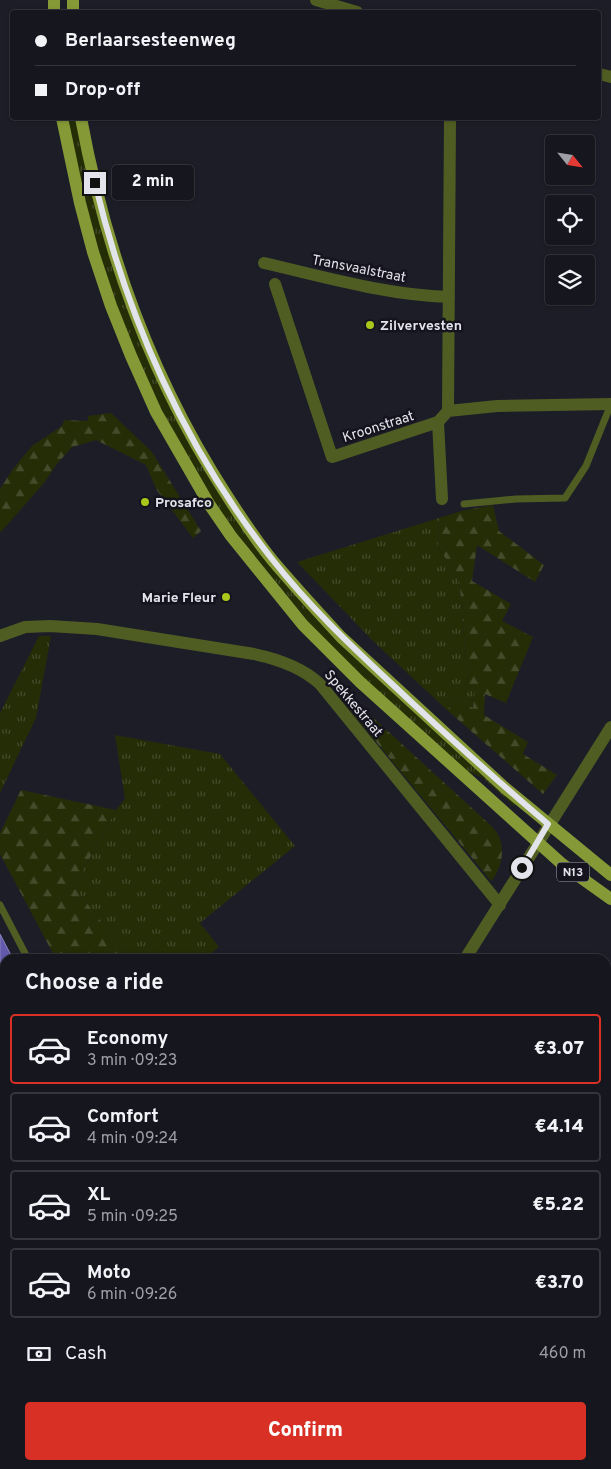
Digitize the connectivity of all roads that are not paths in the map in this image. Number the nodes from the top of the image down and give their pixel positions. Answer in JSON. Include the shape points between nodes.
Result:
{"nodes":[{"id":1,"x":316,"y":0,"type":"edge"},
{"id":2,"x":350,"y":10,"type":"edge"},
{"id":3,"x":62,"y":120,"type":"edge"},
{"id":4,"x":81,"y":120,"type":"edge"},
{"id":5,"x":450,"y":120,"type":"edge"},
{"id":6,"x":264,"y":263,"type":"dead end"},
{"id":7,"x":275,"y":284,"type":"dead end"},
{"id":8,"x":449,"y":297,"type":"junction"},
{"id":9,"x":611,"y":404,"type":"edge"},
{"id":10,"x":448,"y":411,"type":"junction"},
{"id":11,"x":438,"y":422,"type":"junction"},
{"id":12,"x":442,"y":499,"type":"dead end"},
{"id":13,"x":464,"y":504,"type":"dead end"},
{"id":14,"x":0,"y":636,"type":"edge"},
{"id":15,"x":611,"y":726,"type":"edge"},
{"id":16,"x":548,"y":824,"type":"junction"},
{"id":17,"x":538,"y":842,"type":"junction"},
{"id":18,"x":611,"y":875,"type":"edge"},
{"id":19,"x":611,"y":899,"type":"edge"},
{"id":20,"x":0,"y":904,"type":"edge"},
{"id":21,"x":500,"y":905,"type":"junction"},
{"id":22,"x":25,"y":954,"type":"edge"},
{"id":23,"x":468,"y":954,"type":"edge"}],
"edges":[{"from":1,"to":2,"type":"street"},
{"from":3,"to":17,"type":"main road","via":[[80,203],[111,306],[156,412],[209,504],[257,570],[303,625],[360,682]]},
{"from":4,"to":16,"type":"main road","via":[[99,199],[128,299],[164,382],[225,492],[272,560],[341,637]]},
{"from":5,"to":8,"type":"street"},
{"from":6,"to":8,"type":"street","name":"Transvaalstraat","via":[[326,279],[423,296]]},
{"from":7,"to":11,"type":"street","name":"Kroonstraat","via":[[332,457]]},
{"from":8,"to":10,"type":"street"},
{"from":9,"to":10,"type":"street","via":[[498,406]]},
{"from":9,"to":13,"type":"lane","via":[[586,466],[565,498]]},
{"from":10,"to":11,"type":"street","name":"Kroonstraat"},
{"from":11,"to":12,"type":"street"},
{"from":14,"to":21,"type":"street","name":"Spekkestraat","via":[[25,627],[97,629],[254,654],[305,672],[320,684]]},
{"from":15,"to":16,"type":"street"},
{"from":16,"to":17,"type":"street"},
{"from":16,"to":18,"type":"main road","number":"N13"},
{"from":17,"to":19,"type":"main road","number":"N13","via":[[562,864]]},
{"from":17,"to":21,"type":"street"},
{"from":20,"to":22,"type":"lane"},
{"from":21,"to":23,"type":"street"}]}
